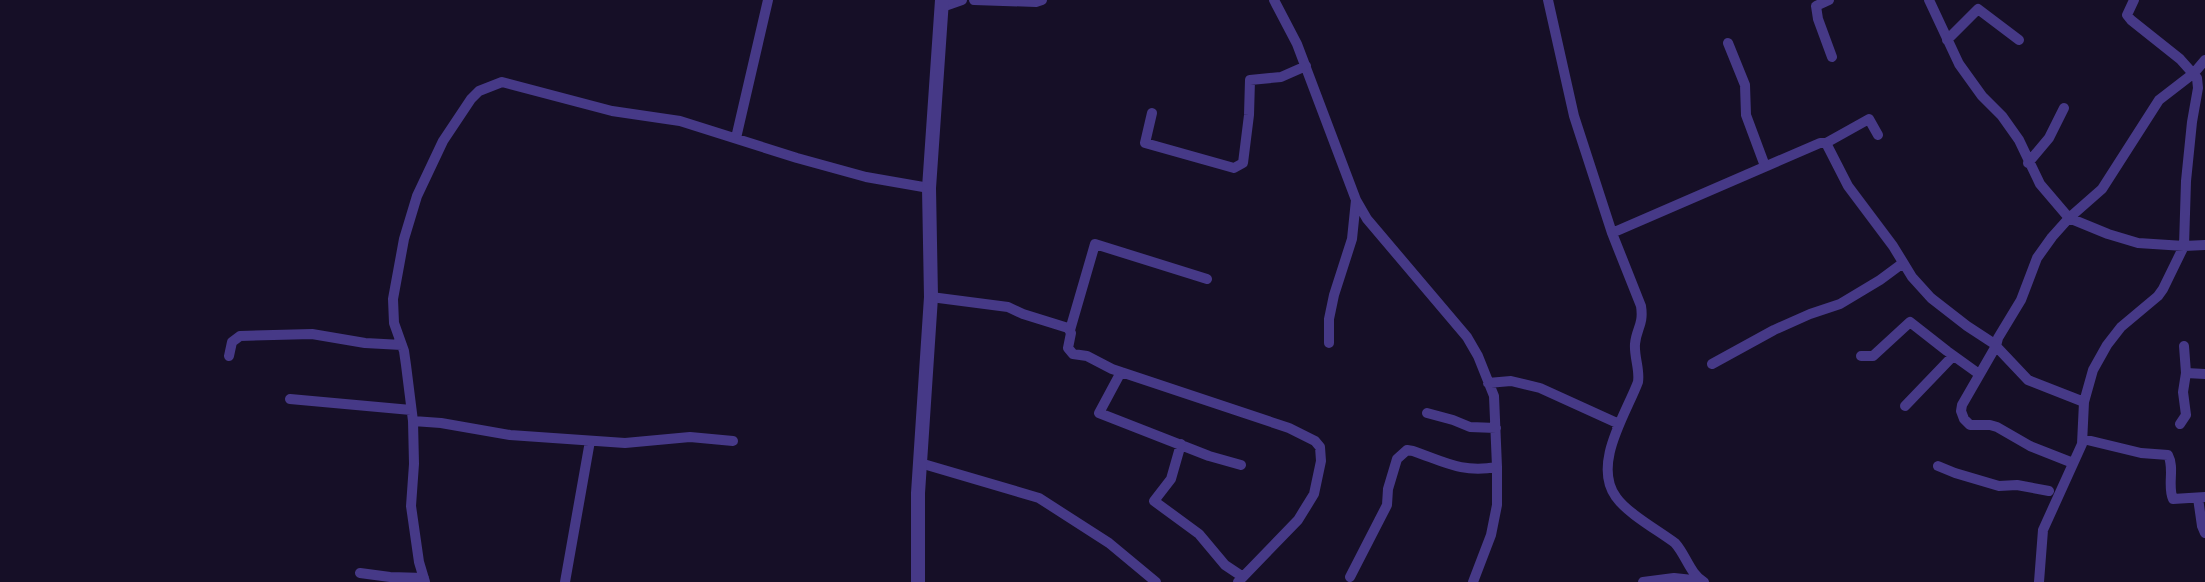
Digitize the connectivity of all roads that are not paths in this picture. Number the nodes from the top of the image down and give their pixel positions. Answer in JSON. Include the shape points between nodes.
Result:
{"nodes":[{"id":1,"x":768,"y":0,"type":"edge"},
{"id":2,"x":962,"y":0,"type":"edge"},
{"id":3,"x":974,"y":0,"type":"edge"},
{"id":4,"x":1042,"y":0,"type":"edge"},
{"id":5,"x":1274,"y":0,"type":"edge"},
{"id":6,"x":1548,"y":0,"type":"edge"},
{"id":7,"x":1828,"y":0,"type":"edge"},
{"id":8,"x":1929,"y":0,"type":"edge"},
{"id":9,"x":2134,"y":0,"type":"edge"},
{"id":10,"x":942,"y":4,"type":"edge"},
{"id":11,"x":1947,"y":40,"type":"junction"},
{"id":12,"x":2019,"y":40,"type":"dead end"},
{"id":13,"x":1728,"y":43,"type":"dead end"},
{"id":14,"x":1832,"y":57,"type":"dead end"},
{"id":15,"x":2205,"y":60,"type":"edge"},
{"id":16,"x":1306,"y":66,"type":"junction"},
{"id":17,"x":2194,"y":73,"type":"junction"},
{"id":18,"x":2064,"y":108,"type":"dead end"},
{"id":19,"x":1152,"y":113,"type":"dead end"},
{"id":20,"x":1878,"y":135,"type":"dead end"},
{"id":21,"x":736,"y":138,"type":"junction"},
{"id":22,"x":1826,"y":143,"type":"junction"},
{"id":23,"x":2028,"y":163,"type":"junction"},
{"id":24,"x":1765,"y":166,"type":"junction"},
{"id":25,"x":928,"y":188,"type":"junction"},
{"id":26,"x":1356,"y":200,"type":"junction"},
{"id":27,"x":2069,"y":218,"type":"junction"},
{"id":28,"x":1612,"y":233,"type":"junction"},
{"id":29,"x":2205,"y":245,"type":"edge"},
{"id":30,"x":2184,"y":246,"type":"junction"},
{"id":31,"x":1903,"y":263,"type":"junction"},
{"id":32,"x":1207,"y":279,"type":"dead end"},
{"id":33,"x":931,"y":297,"type":"junction"},
{"id":34,"x":1070,"y":330,"type":"junction"},
{"id":35,"x":1329,"y":343,"type":"dead end"},
{"id":36,"x":402,"y":345,"type":"junction"},
{"id":37,"x":1996,"y":346,"type":"junction"},
{"id":38,"x":2184,"y":346,"type":"dead end"},
{"id":39,"x":229,"y":356,"type":"dead end"},
{"id":40,"x":1861,"y":356,"type":"dead end"},
{"id":41,"x":1953,"y":356,"type":"junction"},
{"id":42,"x":1712,"y":364,"type":"dead end"},
{"id":43,"x":1121,"y":372,"type":"junction"},
{"id":44,"x":2186,"y":373,"type":"junction"},
{"id":45,"x":1979,"y":374,"type":"junction"},
{"id":46,"x":2205,"y":374,"type":"edge"},
{"id":47,"x":1488,"y":383,"type":"junction"},
{"id":48,"x":290,"y":399,"type":"dead end"},
{"id":49,"x":2084,"y":402,"type":"junction"},
{"id":50,"x":1905,"y":406,"type":"dead end"},
{"id":51,"x":1427,"y":413,"type":"dead end"},
{"id":52,"x":412,"y":416,"type":"junction"},
{"id":53,"x":2180,"y":424,"type":"dead end"},
{"id":54,"x":1617,"y":427,"type":"junction"},
{"id":55,"x":1496,"y":428,"type":"junction"},
{"id":56,"x":2083,"y":439,"type":"junction"},
{"id":57,"x":590,"y":441,"type":"junction"},
{"id":58,"x":734,"y":441,"type":"dead end"},
{"id":59,"x":1181,"y":444,"type":"junction"},
{"id":60,"x":920,"y":463,"type":"junction"},
{"id":61,"x":2073,"y":463,"type":"junction"},
{"id":62,"x":1241,"y":465,"type":"dead end"},
{"id":63,"x":1938,"y":466,"type":"dead end"},
{"id":64,"x":1497,"y":467,"type":"junction"},
{"id":65,"x":2049,"y":491,"type":"dead end"},
{"id":66,"x":2201,"y":497,"type":"edge"},
{"id":67,"x":2205,"y":533,"type":"edge"},
{"id":68,"x":360,"y":573,"type":"dead end"},
{"id":69,"x":1350,"y":577,"type":"dead end"},
{"id":70,"x":1241,"y":579,"type":"edge"},
{"id":71,"x":424,"y":580,"type":"edge"},
{"id":72,"x":565,"y":582,"type":"edge"},
{"id":73,"x":918,"y":582,"type":"edge"},
{"id":74,"x":1156,"y":582,"type":"edge"},
{"id":75,"x":1473,"y":582,"type":"edge"},
{"id":76,"x":1643,"y":582,"type":"edge"},
{"id":77,"x":1704,"y":582,"type":"edge"},
{"id":78,"x":2039,"y":582,"type":"edge"}],
"edges":[{"from":1,"to":21,"type":"street"},
{"from":2,"to":10,"type":"street"},
{"from":3,"to":4,"type":"street"},
{"from":5,"to":16,"type":"street"},
{"from":6,"to":28,"type":"street","via":[[1574,116]]},
{"from":7,"to":14,"type":"street","via":[[1816,6]]},
{"from":8,"to":11,"type":"street"},
{"from":9,"to":17,"type":"street","via":[[2127,11],[2131,20]]},
{"from":10,"to":25,"type":"street"},
{"from":11,"to":12,"type":"street","via":[[1978,9]]},
{"from":11,"to":23,"type":"street","via":[[1970,80],[2012,130]]},
{"from":13,"to":24,"type":"street","via":[[1745,85],[1746,115]]},
{"from":15,"to":17,"type":"street"},
{"from":16,"to":19,"type":"street","via":[[1281,77],[1250,80],[1243,164],[1234,168],[1145,142]]},
{"from":16,"to":26,"type":"street"},
{"from":17,"to":27,"type":"street","via":[[2159,100],[2102,189]]},
{"from":17,"to":30,"type":"street","via":[[2198,88],[2186,181]]},
{"from":18,"to":23,"type":"street","via":[[2049,138]]},
{"from":20,"to":22,"type":"street","via":[[1869,119]]},
{"from":21,"to":25,"type":"street","via":[[855,174]]},
{"from":21,"to":36,"type":"street","via":[[680,121],[602,109],[502,82],[487,86],[466,106],[443,141],[417,196],[393,298],[394,323]]},
{"from":22,"to":24,"type":"street"},
{"from":22,"to":31,"type":"street","via":[[1848,186]]},
{"from":23,"to":27,"type":"street"},
{"from":24,"to":28,"type":"street"},
{"from":25,"to":33,"type":"street"},
{"from":26,"to":35,"type":"street","via":[[1352,239],[1329,319]]},
{"from":26,"to":47,"type":"street","via":[[1367,219],[1467,337]]},
{"from":27,"to":30,"type":"street","via":[[2122,240]]},
{"from":27,"to":37,"type":"street","via":[[2037,258],[2021,300]]},
{"from":28,"to":54,"type":"street","via":[[1642,317],[1635,346],[1638,382]]},
{"from":29,"to":30,"type":"street"},
{"from":30,"to":49,"type":"street","via":[[2158,296],[2121,327],[2107,345],[2093,370]]},
{"from":31,"to":37,"type":"street","via":[[1931,298]]},
{"from":31,"to":42,"type":"street","via":[[1840,304],[1774,330]]},
{"from":32,"to":34,"type":"street","via":[[1095,244]]},
{"from":33,"to":34,"type":"street","via":[[1008,307]]},
{"from":33,"to":60,"type":"street"},
{"from":34,"to":43,"type":"street","via":[[1071,353]]},
{"from":36,"to":39,"type":"street","via":[[312,334],[240,336],[232,342]]},
{"from":36,"to":52,"type":"street"},
{"from":37,"to":45,"type":"street"},
{"from":37,"to":49,"type":"street","via":[[2028,380]]},
{"from":38,"to":44,"type":"street"},
{"from":40,"to":41,"type":"street","via":[[1873,356],[1910,322]]},
{"from":41,"to":45,"type":"street"},
{"from":41,"to":50,"type":"street"},
{"from":43,"to":59,"type":"street","via":[[1099,413]]},
{"from":43,"to":70,"type":"street","via":[[1289,429],[1320,447],[1314,494],[1298,520]]},
{"from":44,"to":46,"type":"street"},
{"from":44,"to":53,"type":"street","via":[[2186,415]]},
{"from":45,"to":61,"type":"street","via":[[1960,411],[1964,420],[1970,425],[1997,427],[2030,446]]},
{"from":47,"to":54,"type":"street","via":[[1511,381],[1540,388],[1617,423]]},
{"from":47,"to":55,"type":"street","via":[[1494,396]]},
{"from":48,"to":52,"type":"street"},
{"from":49,"to":56,"type":"street"},
{"from":51,"to":55,"type":"street","via":[[1470,427]]},
{"from":52,"to":57,"type":"street","via":[[510,435]]},
{"from":52,"to":71,"type":"street","via":[[411,506]]},
{"from":54,"to":77,"type":"street","via":[[1608,472],[1612,492],[1675,543],[1696,577]]},
{"from":55,"to":64,"type":"street"},
{"from":56,"to":61,"type":"street"},
{"from":56,"to":66,"type":"street","via":[[2141,453],[2168,455],[2171,496],[2178,500]]},
{"from":57,"to":58,"type":"street","via":[[625,443],[690,437]]},
{"from":57,"to":72,"type":"street"},
{"from":59,"to":62,"type":"street"},
{"from":59,"to":70,"type":"street","via":[[1171,479],[1154,501],[1199,534]]},
{"from":60,"to":73,"type":"street"},
{"from":60,"to":74,"type":"street","via":[[1039,498],[1109,543]]},
{"from":61,"to":78,"type":"street","via":[[2043,530]]},
{"from":63,"to":65,"type":"street","via":[[1999,486]]},
{"from":64,"to":69,"type":"street","via":[[1455,467],[1407,450],[1394,466],[1387,505]]},
{"from":64,"to":75,"type":"street","via":[[1497,505],[1491,535]]},
{"from":66,"to":67,"type":"street"},
{"from":68,"to":71,"type":"street"},
{"from":76,"to":77,"type":"street","via":[[1674,578]]}]}
